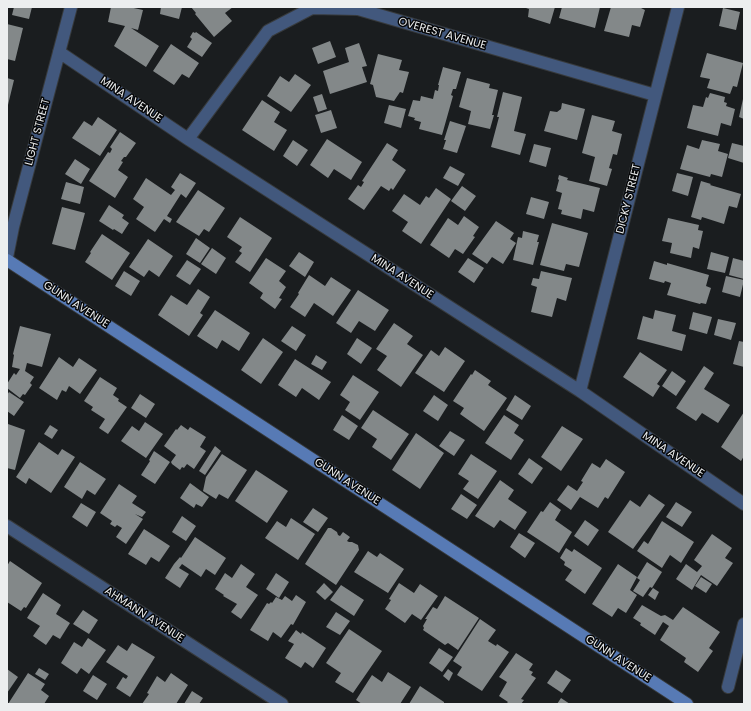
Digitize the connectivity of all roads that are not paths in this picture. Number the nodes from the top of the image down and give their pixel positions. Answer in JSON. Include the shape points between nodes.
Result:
{"nodes":[{"id":1,"x":71,"y":7,"type":"edge"},
{"id":2,"x":678,"y":7,"type":"edge"},
{"id":3,"x":59,"y":52,"type":"junction"},
{"id":4,"x":655,"y":95,"type":"junction"},
{"id":5,"x":188,"y":139,"type":"junction"},
{"id":6,"x":7,"y":257,"type":"edge"},
{"id":7,"x":7,"y":260,"type":"edge"},
{"id":8,"x":580,"y":391,"type":"junction"},
{"id":9,"x":744,"y":504,"type":"edge"},
{"id":10,"x":7,"y":526,"type":"edge"},
{"id":11,"x":744,"y":624,"type":"edge"},
{"id":12,"x":728,"y":687,"type":"dead end"},
{"id":13,"x":282,"y":704,"type":"edge"},
{"id":14,"x":687,"y":704,"type":"edge"}],
"edges":[{"from":1,"to":3,"type":"street","name":"LIGHT STREET"},
{"from":2,"to":4,"type":"street","name":"DICKY STREET"},
{"from":3,"to":5,"type":"street","name":"MINA AVENUE"},
{"from":3,"to":6,"type":"street","name":"LIGHT STREET"},
{"from":4,"to":5,"type":"street","name":"OVEREST AVENUE","via":[[358,9],[312,8],[268,31]]},
{"from":4,"to":8,"type":"street","name":"DICKY STREET"},
{"from":5,"to":8,"type":"street","name":"MINA AVENUE"},
{"from":7,"to":14,"type":"street","name":"GUNN AVENUE"},
{"from":8,"to":9,"type":"street","name":"MINA AVENUE"},
{"from":10,"to":13,"type":"street","name":"AHMANN AVENUE"},
{"from":11,"to":12,"type":"street"}]}
